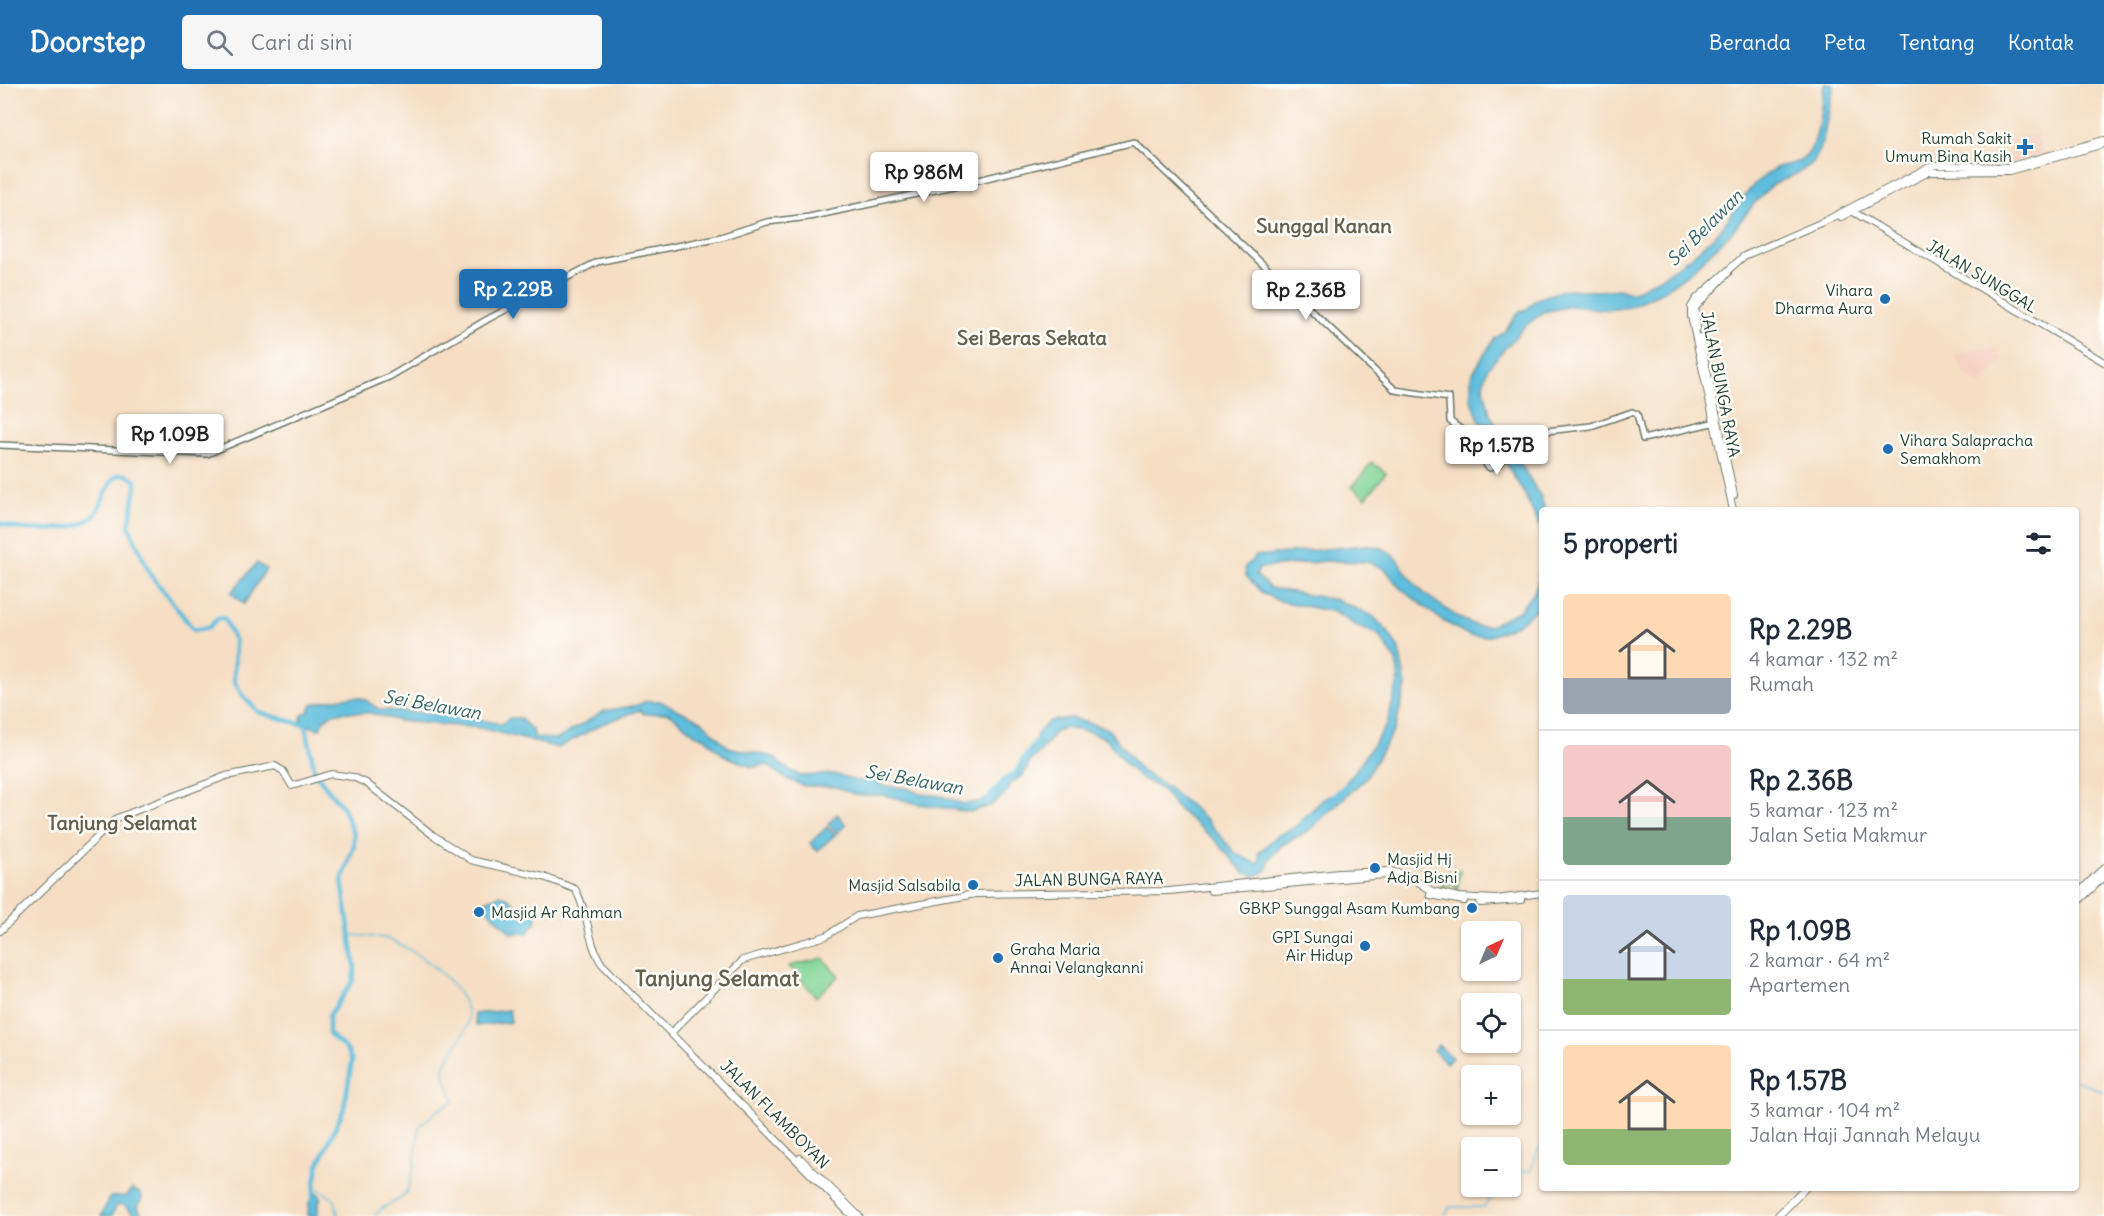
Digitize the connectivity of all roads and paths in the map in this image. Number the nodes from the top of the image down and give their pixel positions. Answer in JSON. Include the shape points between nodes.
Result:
{"nodes":[{"id":1,"x":2104,"y":142,"type":"edge"},
{"id":2,"x":1850,"y":211,"type":"junction"},
{"id":3,"x":2104,"y":362,"type":"edge"},
{"id":4,"x":1716,"y":422,"type":"junction"},
{"id":5,"x":0,"y":445,"type":"edge"},
{"id":6,"x":1734,"y":507,"type":"edge"},
{"id":7,"x":2104,"y":868,"type":"edge"},
{"id":8,"x":2104,"y":876,"type":"edge"},
{"id":9,"x":2079,"y":893,"type":"edge"},
{"id":10,"x":1539,"y":895,"type":"edge"},
{"id":11,"x":2079,"y":900,"type":"edge"},
{"id":12,"x":0,"y":931,"type":"edge"},
{"id":13,"x":672,"y":1032,"type":"junction"},
{"id":14,"x":1802,"y":1191,"type":"edge"},
{"id":15,"x":1808,"y":1191,"type":"edge"},
{"id":16,"x":852,"y":1216,"type":"edge"},
{"id":17,"x":859,"y":1216,"type":"edge"},
{"id":18,"x":1778,"y":1216,"type":"edge"},
{"id":19,"x":1784,"y":1216,"type":"edge"}],
"edges":[{"from":1,"to":2,"type":"main road","name":"JALAN BUNGA RAYA","via":[[2008,167],[1929,172]]},
{"from":2,"to":3,"type":"main road","name":"JALAN SUNGGAL"},
{"from":2,"to":4,"type":"main road","name":"JALAN BUNGA RAYA","via":[[1736,261],[1696,299],[1691,307]]},
{"from":4,"to":5,"type":"main road","via":[[1643,439],[1637,414],[1632,412],[1591,426],[1537,432],[1504,459],[1487,466],[1474,440],[1450,421],[1449,398],[1395,390],[1134,142],[597,262],[471,328],[395,375],[207,454]]},
{"from":4,"to":6,"type":"main road","name":"JALAN BUNGA RAYA"},
{"from":7,"to":9,"type":"highway"},
{"from":8,"to":11,"type":"highway"},
{"from":10,"to":13,"type":"main road","name":"JALAN BUNGA RAYA","via":[[1492,903],[1447,897],[1392,875],[1172,894],[962,898],[860,919],[830,937],[743,960]]},
{"from":12,"to":13,"type":"main road","via":[[116,819],[226,776],[253,770],[278,766],[292,786],[331,774],[346,774],[366,783],[471,860],[572,886],[580,899],[597,956]]},
{"from":13,"to":16,"type":"main road","name":"JALAN FLAMBOYAN"},
{"from":13,"to":17,"type":"main road","name":"JALAN FLAMBOYAN"},
{"from":14,"to":18,"type":"highway"},
{"from":15,"to":19,"type":"highway"}]}
